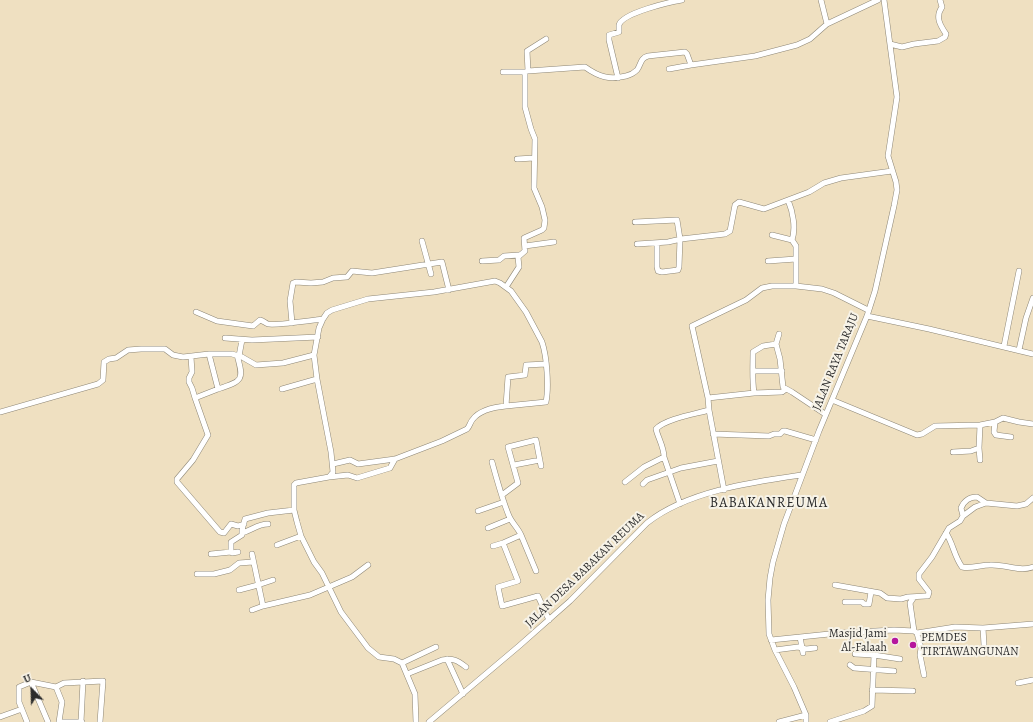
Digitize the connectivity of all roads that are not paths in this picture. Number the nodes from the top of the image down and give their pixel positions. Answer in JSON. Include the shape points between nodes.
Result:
{"nodes":[{"id":1,"x":682,"y":0,"type":"edge"},
{"id":2,"x":821,"y":0,"type":"edge"},
{"id":3,"x":878,"y":0,"type":"edge"},
{"id":4,"x":884,"y":0,"type":"edge"},
{"id":5,"x":940,"y":0,"type":"edge"},
{"id":6,"x":827,"y":24,"type":"junction"},
{"id":7,"x":546,"y":39,"type":"dead end"},
{"id":8,"x":890,"y":44,"type":"junction"},
{"id":9,"x":691,"y":65,"type":"junction"},
{"id":10,"x":669,"y":69,"type":"dead end"},
{"id":11,"x":503,"y":72,"type":"dead end"},
{"id":12,"x":526,"y":72,"type":"junction"},
{"id":13,"x":618,"y":78,"type":"junction"},
{"id":14,"x":534,"y":158,"type":"junction"},
{"id":15,"x":516,"y":159,"type":"dead end"},
{"id":16,"x":892,"y":171,"type":"junction"},
{"id":17,"x":788,"y":200,"type":"junction"},
{"id":18,"x":635,"y":222,"type":"dead end"},
{"id":19,"x":772,"y":235,"type":"dead end"},
{"id":20,"x":680,"y":239,"type":"junction"},
{"id":21,"x":792,"y":240,"type":"junction"},
{"id":22,"x":422,"y":241,"type":"dead end"},
{"id":23,"x":554,"y":242,"type":"dead end"},
{"id":24,"x":657,"y":243,"type":"junction"},
{"id":25,"x":637,"y":244,"type":"dead end"},
{"id":26,"x":525,"y":246,"type":"junction"},
{"id":27,"x":519,"y":255,"type":"junction"},
{"id":28,"x":796,"y":259,"type":"junction"},
{"id":29,"x":482,"y":261,"type":"dead end"},
{"id":30,"x":768,"y":261,"type":"dead end"},
{"id":31,"x":429,"y":264,"type":"junction"},
{"id":32,"x":1019,"y":271,"type":"dead end"},
{"id":33,"x":431,"y":274,"type":"dead end"},
{"id":34,"x":796,"y":286,"type":"junction"},
{"id":35,"x":506,"y":287,"type":"junction"},
{"id":36,"x":449,"y":290,"type":"junction"},
{"id":37,"x":1033,"y":298,"type":"edge"},
{"id":38,"x":196,"y":312,"type":"dead end"},
{"id":39,"x":867,"y":313,"type":"junction"},
{"id":40,"x":323,"y":319,"type":"junction"},
{"id":41,"x":292,"y":322,"type":"junction"},
{"id":42,"x":779,"y":334,"type":"dead end"},
{"id":43,"x":318,"y":337,"type":"junction"},
{"id":44,"x":225,"y":338,"type":"dead end"},
{"id":45,"x":242,"y":340,"type":"junction"},
{"id":46,"x":776,"y":344,"type":"junction"},
{"id":47,"x":1004,"y":346,"type":"junction"},
{"id":48,"x":1019,"y":350,"type":"junction"},
{"id":49,"x":209,"y":354,"type":"junction"},
{"id":50,"x":1033,"y":354,"type":"edge"},
{"id":51,"x":238,"y":355,"type":"junction"},
{"id":52,"x":314,"y":355,"type":"junction"},
{"id":53,"x":191,"y":357,"type":"junction"},
{"id":54,"x":546,"y":364,"type":"junction"},
{"id":55,"x":754,"y":371,"type":"junction"},
{"id":56,"x":782,"y":371,"type":"junction"},
{"id":57,"x":317,"y":379,"type":"junction"},
{"id":58,"x":218,"y":389,"type":"junction"},
{"id":59,"x":282,"y":389,"type":"dead end"},
{"id":60,"x":786,"y":389,"type":"junction"},
{"id":61,"x":754,"y":393,"type":"junction"},
{"id":62,"x":195,"y":398,"type":"junction"},
{"id":63,"x":708,"y":398,"type":"junction"},
{"id":64,"x":832,"y":400,"type":"junction"},
{"id":65,"x":506,"y":406,"type":"junction"},
{"id":66,"x":709,"y":410,"type":"junction"},
{"id":67,"x":0,"y":412,"type":"edge"},
{"id":68,"x":825,"y":414,"type":"junction"},
{"id":69,"x":995,"y":422,"type":"junction"},
{"id":70,"x":1033,"y":424,"type":"edge"},
{"id":71,"x":980,"y":425,"type":"junction"},
{"id":72,"x":713,"y":434,"type":"junction"},
{"id":73,"x":1011,"y":438,"type":"dead end"},
{"id":74,"x":816,"y":440,"type":"junction"},
{"id":75,"x":979,"y":448,"type":"junction"},
{"id":76,"x":953,"y":452,"type":"dead end"},
{"id":77,"x":664,"y":457,"type":"junction"},
{"id":78,"x":395,"y":459,"type":"junction"},
{"id":79,"x":540,"y":460,"type":"junction"},
{"id":80,"x":980,"y":460,"type":"dead end"},
{"id":81,"x":718,"y":461,"type":"junction"},
{"id":82,"x":492,"y":462,"type":"dead end"},
{"id":83,"x":333,"y":464,"type":"junction"},
{"id":84,"x":514,"y":465,"type":"junction"},
{"id":85,"x":541,"y":466,"type":"dead end"},
{"id":86,"x":670,"y":472,"type":"junction"},
{"id":87,"x":802,"y":475,"type":"junction"},
{"id":88,"x":329,"y":477,"type":"junction"},
{"id":89,"x":625,"y":482,"type":"dead end"},
{"id":90,"x":643,"y":484,"type":"dead end"},
{"id":91,"x":724,"y":490,"type":"junction"},
{"id":92,"x":502,"y":495,"type":"junction"},
{"id":93,"x":1033,"y":498,"type":"edge"},
{"id":94,"x":504,"y":502,"type":"junction"},
{"id":95,"x":986,"y":503,"type":"junction"},
{"id":96,"x":680,"y":504,"type":"junction"},
{"id":97,"x":294,"y":510,"type":"junction"},
{"id":98,"x":478,"y":511,"type":"dead end"},
{"id":99,"x":963,"y":516,"type":"junction"},
{"id":100,"x":510,"y":519,"type":"junction"},
{"id":101,"x":244,"y":524,"type":"junction"},
{"id":102,"x":268,"y":524,"type":"dead end"},
{"id":103,"x":488,"y":528,"type":"dead end"},
{"id":104,"x":242,"y":533,"type":"junction"},
{"id":105,"x":946,"y":533,"type":"junction"},
{"id":106,"x":301,"y":536,"type":"junction"},
{"id":107,"x":520,"y":536,"type":"junction"},
{"id":108,"x":503,"y":542,"type":"junction"},
{"id":109,"x":277,"y":545,"type":"dead end"},
{"id":110,"x":493,"y":546,"type":"dead end"},
{"id":111,"x":231,"y":552,"type":"junction"},
{"id":112,"x":238,"y":552,"type":"dead end"},
{"id":113,"x":211,"y":554,"type":"dead end"},
{"id":114,"x":252,"y":554,"type":"dead end"},
{"id":115,"x":254,"y":562,"type":"junction"},
{"id":116,"x":368,"y":565,"type":"dead end"},
{"id":117,"x":1033,"y":567,"type":"edge"},
{"id":118,"x":536,"y":572,"type":"dead end"},
{"id":119,"x":198,"y":574,"type":"dead end"},
{"id":120,"x":273,"y":580,"type":"dead end"},
{"id":121,"x":835,"y":584,"type":"dead end"},
{"id":122,"x":258,"y":585,"type":"junction"},
{"id":123,"x":328,"y":587,"type":"junction"},
{"id":124,"x":239,"y":590,"type":"dead end"},
{"id":125,"x":872,"y":592,"type":"junction"},
{"id":126,"x":914,"y":597,"type":"junction"},
{"id":127,"x":845,"y":602,"type":"dead end"},
{"id":128,"x":263,"y":606,"type":"junction"},
{"id":129,"x":252,"y":610,"type":"dead end"},
{"id":130,"x":549,"y":620,"type":"junction"},
{"id":131,"x":1033,"y":624,"type":"edge"},
{"id":132,"x":983,"y":628,"type":"junction"},
{"id":133,"x":915,"y":632,"type":"junction"},
{"id":134,"x":800,"y":637,"type":"junction"},
{"id":135,"x":771,"y":640,"type":"junction"},
{"id":136,"x":984,"y":645,"type":"dead end"},
{"id":137,"x":436,"y":647,"type":"dead end"},
{"id":138,"x":801,"y":647,"type":"junction"},
{"id":139,"x":815,"y":648,"type":"dead end"},
{"id":140,"x":775,"y":650,"type":"junction"},
{"id":141,"x":803,"y":653,"type":"dead end"},
{"id":142,"x":855,"y":654,"type":"dead end"},
{"id":143,"x":874,"y":655,"type":"junction"},
{"id":144,"x":447,"y":659,"type":"junction"},
{"id":145,"x":900,"y":659,"type":"dead end"},
{"id":146,"x":402,"y":663,"type":"junction"},
{"id":147,"x":850,"y":665,"type":"dead end"},
{"id":148,"x":466,"y":667,"type":"dead end"},
{"id":149,"x":873,"y":668,"type":"junction"},
{"id":150,"x":894,"y":671,"type":"dead end"},
{"id":151,"x":407,"y":674,"type":"junction"},
{"id":152,"x":924,"y":675,"type":"dead end"},
{"id":153,"x":1033,"y":680,"type":"edge"},
{"id":154,"x":83,"y":681,"type":"junction"},
{"id":155,"x":31,"y":682,"type":"junction"},
{"id":156,"x":1018,"y":683,"type":"dead end"},
{"id":157,"x":56,"y":686,"type":"junction"},
{"id":158,"x":872,"y":690,"type":"junction"},
{"id":159,"x":913,"y":691,"type":"dead end"},
{"id":160,"x":463,"y":694,"type":"junction"},
{"id":161,"x":22,"y":708,"type":"junction"},
{"id":162,"x":806,"y":715,"type":"junction"},
{"id":163,"x":0,"y":716,"type":"edge"},
{"id":164,"x":27,"y":722,"type":"edge"},
{"id":165,"x":48,"y":722,"type":"edge"},
{"id":166,"x":60,"y":722,"type":"edge"},
{"id":167,"x":82,"y":722,"type":"edge"},
{"id":168,"x":100,"y":722,"type":"edge"},
{"id":169,"x":416,"y":722,"type":"edge"},
{"id":170,"x":429,"y":722,"type":"edge"},
{"id":171,"x":779,"y":722,"type":"edge"},
{"id":172,"x":806,"y":722,"type":"edge"},
{"id":173,"x":830,"y":722,"type":"edge"}],
"edges":[{"from":1,"to":13,"type":"street","via":[[642,10],[626,18],[619,25],[619,32],[610,35]]},
{"from":2,"to":6,"type":"street"},
{"from":3,"to":6,"type":"street"},
{"from":4,"to":8,"type":"street","name":"JALAN RAYA TARAJU"},
{"from":5,"to":8,"type":"street","via":[[942,7],[938,18],[945,37],[902,47]]},
{"from":6,"to":9,"type":"street","via":[[810,39],[786,48],[755,56]]},
{"from":7,"to":12,"type":"street","via":[[527,51]]},
{"from":8,"to":16,"type":"street","name":"JALAN RAYA TARAJU","via":[[897,97],[888,156]]},
{"from":9,"to":10,"type":"street"},
{"from":9,"to":13,"type":"street","via":[[685,52],[648,56],[643,58],[636,71]]},
{"from":11,"to":12,"type":"street"},
{"from":12,"to":13,"type":"street","via":[[585,67],[603,77]]},
{"from":12,"to":14,"type":"street","via":[[525,107],[535,139]]},
{"from":14,"to":15,"type":"street"},
{"from":14,"to":26,"type":"street","via":[[534,188],[545,225],[542,230],[525,236]]},
{"from":16,"to":17,"type":"street","via":[[841,178]]},
{"from":16,"to":39,"type":"street","name":"JALAN RAYA TARAJU","via":[[897,190],[875,291]]},
{"from":17,"to":20,"type":"street","via":[[764,209],[739,202],[728,233]]},
{"from":17,"to":21,"type":"street","via":[[794,230]]},
{"from":18,"to":20,"type":"street","via":[[676,219]]},
{"from":19,"to":21,"type":"street"},
{"from":20,"to":24,"type":"street"},
{"from":20,"to":24,"type":"street","via":[[679,270],[676,271],[657,270]]},
{"from":21,"to":28,"type":"street","via":[[796,246]]},
{"from":22,"to":31,"type":"street"},
{"from":23,"to":26,"type":"street"},
{"from":24,"to":25,"type":"street"},
{"from":26,"to":27,"type":"street","via":[[525,251]]},
{"from":27,"to":29,"type":"street"},
{"from":27,"to":35,"type":"street","via":[[519,267]]},
{"from":28,"to":30,"type":"street"},
{"from":28,"to":34,"type":"street"},
{"from":31,"to":33,"type":"street"},
{"from":31,"to":36,"type":"street","via":[[443,263]]},
{"from":31,"to":41,"type":"street","via":[[372,273],[352,272],[347,277],[323,282],[296,282],[293,284],[291,296]]},
{"from":32,"to":47,"type":"street"},
{"from":34,"to":39,"type":"street","via":[[834,293]]},
{"from":34,"to":63,"type":"street","via":[[762,288],[746,300],[692,326]]},
{"from":35,"to":36,"type":"street","via":[[493,281]]},
{"from":35,"to":54,"type":"street","via":[[526,312],[542,342]]},
{"from":36,"to":40,"type":"street","via":[[368,298],[332,310]]},
{"from":37,"to":48,"type":"street"},
{"from":38,"to":41,"type":"street","via":[[217,321],[253,326],[260,320],[268,324]]},
{"from":39,"to":47,"type":"street"},
{"from":39,"to":64,"type":"street","name":"JALAN RAYA TARAJU"},
{"from":40,"to":41,"type":"street"},
{"from":40,"to":43,"type":"street"},
{"from":42,"to":46,"type":"street"},
{"from":43,"to":45,"type":"street"},
{"from":43,"to":52,"type":"street"},
{"from":44,"to":45,"type":"street"},
{"from":45,"to":51,"type":"street"},
{"from":46,"to":55,"type":"street","via":[[763,346],[753,352]]},
{"from":46,"to":56,"type":"street"},
{"from":47,"to":48,"type":"street"},
{"from":48,"to":50,"type":"street"},
{"from":49,"to":51,"type":"street"},
{"from":49,"to":53,"type":"street"},
{"from":49,"to":58,"type":"street"},
{"from":51,"to":52,"type":"street","via":[[256,364],[268,365]]},
{"from":51,"to":58,"type":"street","via":[[242,370],[239,380]]},
{"from":52,"to":57,"type":"street"},
{"from":53,"to":62,"type":"street","via":[[192,372],[189,382]]},
{"from":53,"to":67,"type":"street","via":[[173,355],[165,349],[131,349],[104,362],[103,380],[98,384]]},
{"from":54,"to":65,"type":"street","via":[[526,365],[525,375],[506,378]]},
{"from":54,"to":65,"type":"street","via":[[546,402]]},
{"from":55,"to":56,"type":"street"},
{"from":55,"to":61,"type":"street"},
{"from":56,"to":60,"type":"street","via":[[782,384]]},
{"from":57,"to":59,"type":"street"},
{"from":57,"to":83,"type":"street"},
{"from":58,"to":62,"type":"street"},
{"from":60,"to":61,"type":"street","via":[[782,392]]},
{"from":60,"to":68,"type":"street"},
{"from":61,"to":63,"type":"street"},
{"from":62,"to":101,"type":"street","via":[[208,437],[177,482],[220,532],[224,533],[231,524]]},
{"from":63,"to":66,"type":"street"},
{"from":64,"to":68,"type":"street","name":"JALAN RAYA TARAJU"},
{"from":64,"to":71,"type":"street","via":[[917,435],[938,426]]},
{"from":65,"to":78,"type":"street","via":[[483,412],[473,419],[469,428]]},
{"from":66,"to":72,"type":"street"},
{"from":66,"to":77,"type":"street","via":[[658,426],[656,429]]},
{"from":68,"to":74,"type":"street","name":"JALAN RAYA TARAJU"},
{"from":69,"to":70,"type":"street","via":[[1006,418]]},
{"from":69,"to":71,"type":"street"},
{"from":69,"to":73,"type":"street","via":[[996,435]]},
{"from":71,"to":75,"type":"street"},
{"from":72,"to":74,"type":"street","via":[[769,436],[786,431]]},
{"from":72,"to":81,"type":"street"},
{"from":74,"to":87,"type":"street","name":"JALAN RAYA TARAJU"},
{"from":75,"to":76,"type":"street"},
{"from":75,"to":80,"type":"street"},
{"from":77,"to":86,"type":"street"},
{"from":77,"to":89,"type":"street","via":[[644,467]]},
{"from":78,"to":83,"type":"street","via":[[365,464],[356,464],[350,460]]},
{"from":78,"to":88,"type":"street","via":[[390,468],[381,472],[358,478],[348,475]]},
{"from":79,"to":84,"type":"street"},
{"from":79,"to":84,"type":"street","via":[[536,440],[508,447]]},
{"from":79,"to":85,"type":"street"},
{"from":81,"to":86,"type":"street","via":[[691,465]]},
{"from":81,"to":91,"type":"street"},
{"from":82,"to":92,"type":"street"},
{"from":83,"to":88,"type":"street","via":[[333,472]]},
{"from":84,"to":92,"type":"street","via":[[518,482]]},
{"from":86,"to":90,"type":"street","via":[[647,480]]},
{"from":86,"to":96,"type":"street"},
{"from":87,"to":91,"type":"street","name":"JALAN DESA BABAKAN REUMA"},
{"from":87,"to":135,"type":"street","name":"JALAN RAYA TARAJU","via":[[782,529],[772,568],[768,600]]},
{"from":88,"to":97,"type":"street","via":[[296,483]]},
{"from":91,"to":96,"type":"street","name":"JALAN DESA BABAKAN REUMA"},
{"from":92,"to":94,"type":"street"},
{"from":93,"to":95,"type":"street","via":[[1018,506]]},
{"from":94,"to":98,"type":"street"},
{"from":94,"to":100,"type":"street"},
{"from":95,"to":99,"type":"street"},
{"from":95,"to":99,"type":"street","via":[[977,496],[967,500],[961,508]]},
{"from":96,"to":130,"type":"street","name":"JALAN DESA BABAKAN REUMA","via":[[662,512],[647,523]]},
{"from":97,"to":101,"type":"street","via":[[248,517]]},
{"from":97,"to":106,"type":"street"},
{"from":99,"to":105,"type":"street","via":[[960,521],[950,526]]},
{"from":100,"to":103,"type":"street"},
{"from":100,"to":107,"type":"street","via":[[519,530]]},
{"from":101,"to":104,"type":"street"},
{"from":102,"to":104,"type":"street","via":[[257,525]]},
{"from":104,"to":111,"type":"street","via":[[231,542]]},
{"from":105,"to":117,"type":"street","via":[[962,567]]},
{"from":105,"to":126,"type":"street","via":[[919,577],[929,594]]},
{"from":106,"to":109,"type":"street"},
{"from":106,"to":123,"type":"street"},
{"from":107,"to":108,"type":"street"},
{"from":107,"to":118,"type":"street"},
{"from":108,"to":110,"type":"street"},
{"from":108,"to":130,"type":"street","via":[[518,581],[498,587],[502,606],[538,596]]},
{"from":111,"to":112,"type":"street"},
{"from":111,"to":113,"type":"street"},
{"from":114,"to":115,"type":"street"},
{"from":115,"to":119,"type":"street","via":[[239,564],[230,570],[214,574]]},
{"from":115,"to":122,"type":"street"},
{"from":116,"to":123,"type":"street","via":[[352,577]]},
{"from":120,"to":122,"type":"street"},
{"from":121,"to":125,"type":"street"},
{"from":122,"to":124,"type":"street"},
{"from":122,"to":128,"type":"street"},
{"from":123,"to":128,"type":"street","via":[[297,599]]},
{"from":123,"to":146,"type":"street","via":[[341,612],[368,648],[374,654]]},
{"from":125,"to":126,"type":"street","via":[[901,600]]},
{"from":125,"to":127,"type":"street","via":[[869,604]]},
{"from":126,"to":133,"type":"street","via":[[910,603]]},
{"from":128,"to":129,"type":"street"},
{"from":130,"to":160,"type":"street","name":"JALAN DESA BABAKAN REUMA"},
{"from":131,"to":132,"type":"street"},
{"from":132,"to":133,"type":"street","via":[[955,627]]},
{"from":132,"to":136,"type":"street"},
{"from":133,"to":134,"type":"street","via":[[894,630]]},
{"from":133,"to":152,"type":"street","via":[[921,648]]},
{"from":134,"to":135,"type":"street"},
{"from":134,"to":138,"type":"street"},
{"from":135,"to":140,"type":"street","name":"JALAN RAYA TARAJU"},
{"from":137,"to":146,"type":"street"},
{"from":138,"to":139,"type":"street"},
{"from":138,"to":140,"type":"street"},
{"from":138,"to":141,"type":"street"},
{"from":140,"to":162,"type":"street","name":"JALAN RAYA TARAJU"},
{"from":142,"to":143,"type":"street"},
{"from":143,"to":145,"type":"street"},
{"from":143,"to":149,"type":"street"},
{"from":144,"to":148,"type":"street","via":[[454,659]]},
{"from":144,"to":151,"type":"street"},
{"from":144,"to":160,"type":"street"},
{"from":146,"to":151,"type":"street"},
{"from":147,"to":149,"type":"street","via":[[854,668]]},
{"from":149,"to":150,"type":"street"},
{"from":149,"to":158,"type":"street"},
{"from":151,"to":169,"type":"street","via":[[415,694]]},
{"from":153,"to":156,"type":"street"},
{"from":154,"to":157,"type":"street"},
{"from":154,"to":167,"type":"street"},
{"from":154,"to":168,"type":"street","via":[[103,681]]},
{"from":155,"to":157,"type":"street"},
{"from":155,"to":161,"type":"street","via":[[19,687],[19,702]]},
{"from":155,"to":165,"type":"street"},
{"from":157,"to":166,"type":"street","via":[[62,702]]},
{"from":158,"to":159,"type":"street"},
{"from":158,"to":173,"type":"street","via":[[872,704],[869,708]]},
{"from":160,"to":170,"type":"street","name":"JALAN DESA BABAKAN REUMA"},
{"from":161,"to":163,"type":"street"},
{"from":161,"to":164,"type":"street"},
{"from":162,"to":171,"type":"street"},
{"from":162,"to":172,"type":"street","name":"JALAN RAYA TARAJU"},
{"from":166,"to":167,"type":"street"}]}
